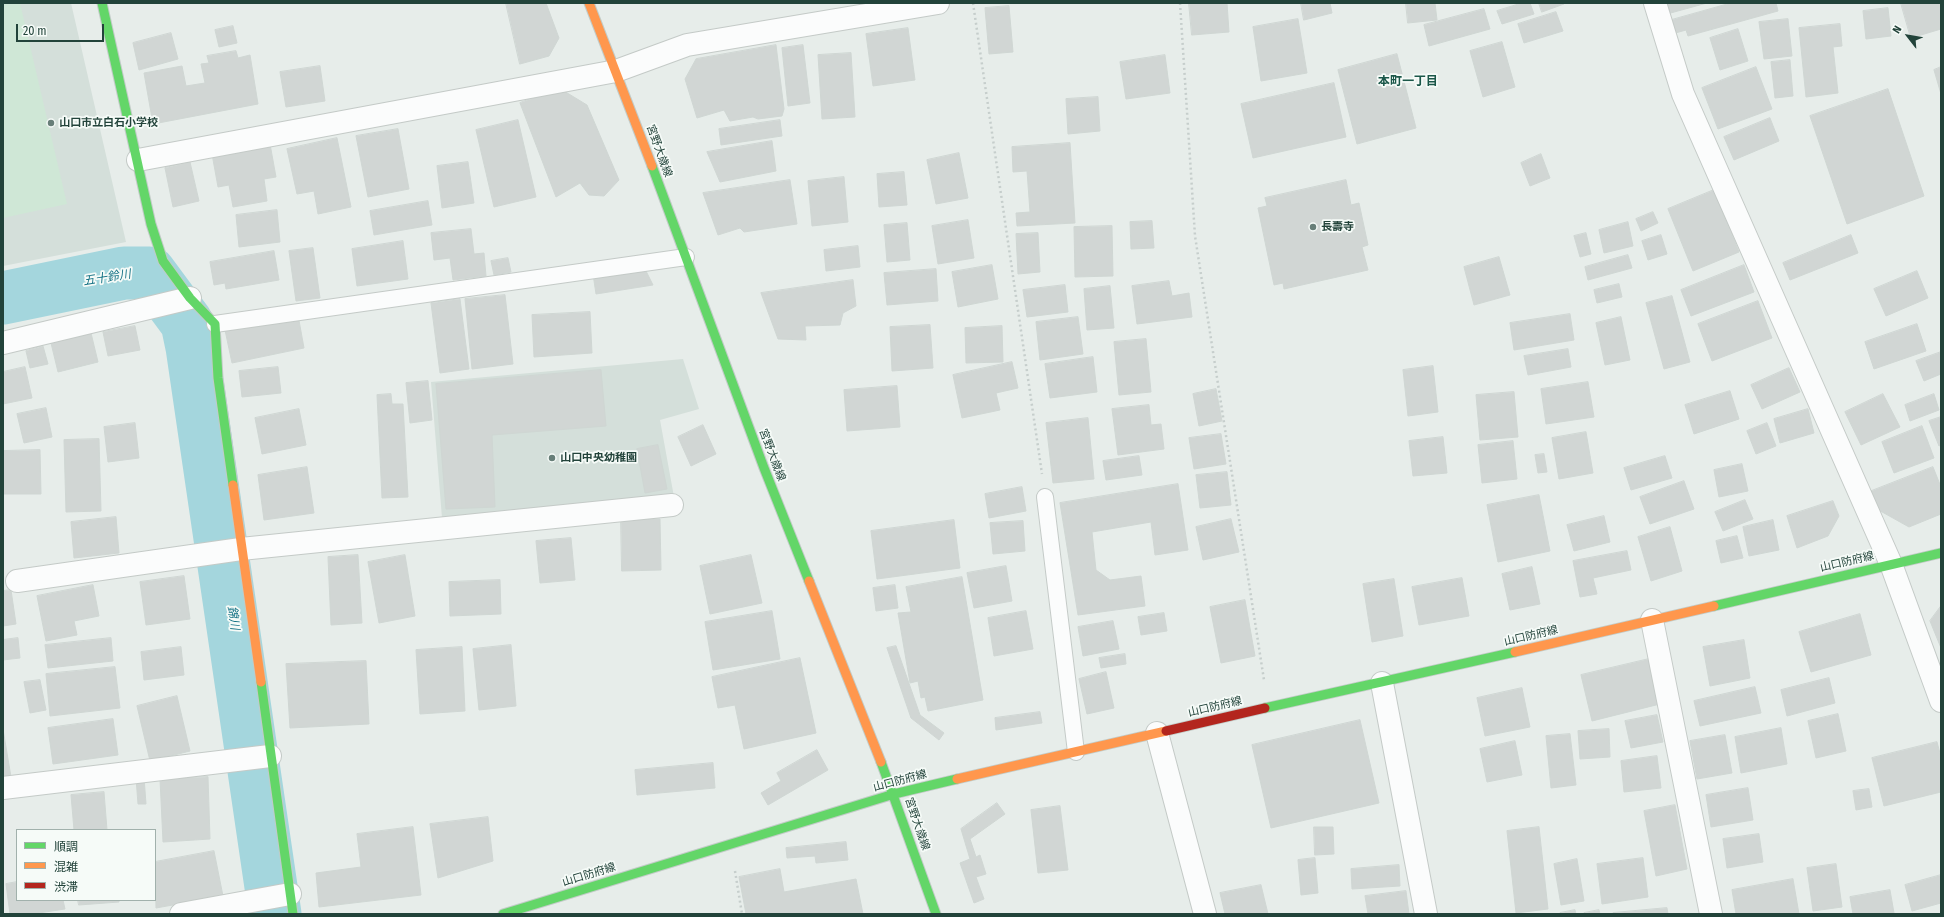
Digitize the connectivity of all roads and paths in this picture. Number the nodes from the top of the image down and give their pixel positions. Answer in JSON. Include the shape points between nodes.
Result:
{"nodes":[{"id":1,"x":102,"y":3,"type":"edge"},
{"id":2,"x":589,"y":3,"type":"edge"},
{"id":3,"x":938,"y":3,"type":"edge"},
{"id":4,"x":973,"y":3,"type":"edge"},
{"id":5,"x":1180,"y":3,"type":"edge"},
{"id":6,"x":1655,"y":3,"type":"edge"},
{"id":7,"x":616,"y":71,"type":"junction"},
{"id":8,"x":138,"y":160,"type":"junction"},
{"id":9,"x":686,"y":257,"type":"junction"},
{"id":10,"x":190,"y":298,"type":"junction"},
{"id":11,"x":215,"y":324,"type":"junction"},
{"id":12,"x":3,"y":343,"type":"edge"},
{"id":13,"x":1046,"y":497,"type":"joint"},
{"id":14,"x":672,"y":505,"type":"dead end"},
{"id":15,"x":241,"y":550,"type":"junction"},
{"id":16,"x":1941,"y":553,"type":"edge"},
{"id":17,"x":1891,"y":564,"type":"junction"},
{"id":18,"x":17,"y":581,"type":"dead end"},
{"id":19,"x":1652,"y":620,"type":"junction"},
{"id":20,"x":1382,"y":683,"type":"junction"},
{"id":21,"x":1941,"y":701,"type":"edge"},
{"id":22,"x":1268,"y":707,"type":"junction"},
{"id":23,"x":1157,"y":733,"type":"junction"},
{"id":24,"x":1076,"y":752,"type":"junction"},
{"id":25,"x":270,"y":756,"type":"junction"},
{"id":26,"x":3,"y":788,"type":"edge"},
{"id":27,"x":894,"y":794,"type":"junction"},
{"id":28,"x":731,"y":845,"type":"junction"},
{"id":29,"x":291,"y":904,"type":"edge"},
{"id":30,"x":180,"y":914,"type":"edge"},
{"id":31,"x":503,"y":914,"type":"edge"},
{"id":32,"x":742,"y":914,"type":"edge"},
{"id":33,"x":936,"y":914,"type":"edge"},
{"id":34,"x":1205,"y":914,"type":"edge"},
{"id":35,"x":1426,"y":914,"type":"edge"},
{"id":36,"x":1711,"y":914,"type":"edge"}],
"edges":[{"from":1,"to":8,"type":"main road"},
{"from":2,"to":7,"type":"main road","name":"宮野大歳線"},
{"from":3,"to":7,"type":"street","via":[[688,45]]},
{"from":4,"to":13,"type":"path"},
{"from":5,"to":22,"type":"path","via":[[1195,236]]},
{"from":6,"to":17,"type":"street","via":[[1683,94]]},
{"from":7,"to":8,"type":"street"},
{"from":7,"to":9,"type":"main road","name":"宮野大歳線"},
{"from":8,"to":10,"type":"main road","via":[[150,224],[163,261]]},
{"from":9,"to":11,"type":"lane"},
{"from":9,"to":27,"type":"main road","name":"宮野大歳線","via":[[764,468]]},
{"from":10,"to":11,"type":"main road"},
{"from":10,"to":12,"type":"street"},
{"from":11,"to":15,"type":"main road","via":[[218,378]]},
{"from":13,"to":24,"type":"lane"},
{"from":14,"to":15,"type":"street"},
{"from":15,"to":18,"type":"street"},
{"from":15,"to":25,"type":"main road"},
{"from":16,"to":17,"type":"main road","name":"山口防府線"},
{"from":17,"to":19,"type":"main road","name":"山口防府線"},
{"from":17,"to":21,"type":"street"},
{"from":19,"to":20,"type":"main road","name":"山口防府線"},
{"from":19,"to":36,"type":"street"},
{"from":20,"to":22,"type":"main road","name":"山口防府線"},
{"from":20,"to":35,"type":"street"},
{"from":22,"to":23,"type":"main road","name":"山口防府線"},
{"from":23,"to":24,"type":"main road","name":"山口防府線"},
{"from":23,"to":34,"type":"street"},
{"from":24,"to":27,"type":"main road","name":"山口防府線"},
{"from":25,"to":26,"type":"street"},
{"from":25,"to":29,"type":"main road"},
{"from":27,"to":28,"type":"main road","name":"山口防府線"},
{"from":27,"to":33,"type":"main road","name":"宮野大歳線"},
{"from":28,"to":31,"type":"main road","name":"山口防府線"},
{"from":28,"to":32,"type":"path"},
{"from":29,"to":30,"type":"street"}]}
